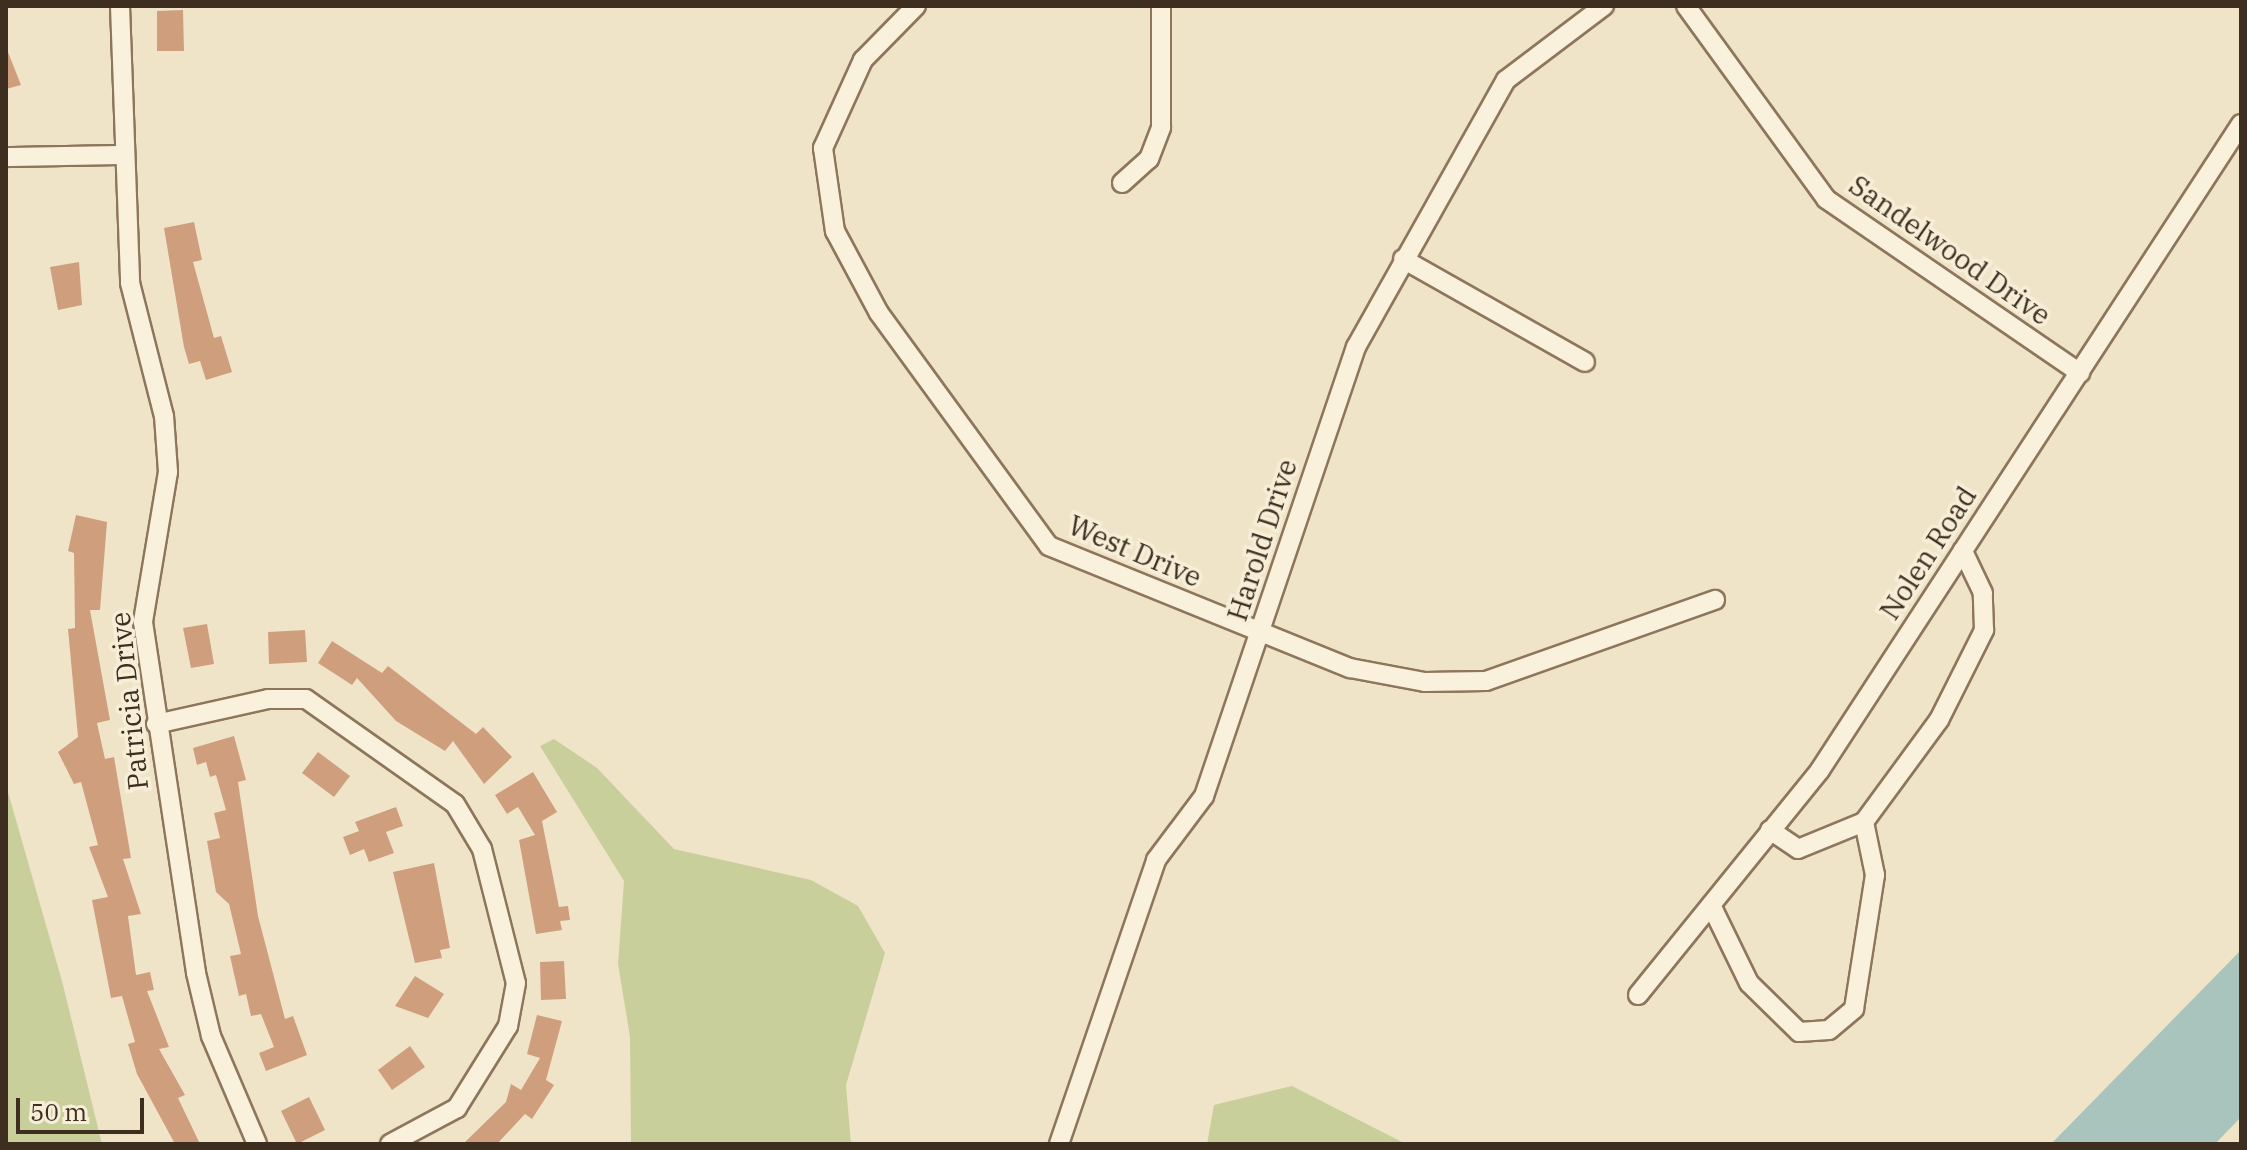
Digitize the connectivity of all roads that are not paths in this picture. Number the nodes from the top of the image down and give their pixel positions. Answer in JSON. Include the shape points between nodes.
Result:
{"nodes":[{"id":1,"x":120,"y":6,"type":"edge"},
{"id":2,"x":916,"y":6,"type":"edge"},
{"id":3,"x":1161,"y":6,"type":"edge"},
{"id":4,"x":1604,"y":6,"type":"edge"},
{"id":5,"x":1686,"y":6,"type":"edge"},
{"id":6,"x":2241,"y":124,"type":"edge"},
{"id":7,"x":124,"y":155,"type":"junction"},
{"id":8,"x":6,"y":157,"type":"edge"},
{"id":9,"x":1122,"y":183,"type":"dead end"},
{"id":10,"x":1403,"y":259,"type":"junction"},
{"id":11,"x":1585,"y":362,"type":"dead end"},
{"id":12,"x":2080,"y":373,"type":"junction"},
{"id":13,"x":1963,"y":551,"type":"junction"},
{"id":14,"x":1715,"y":600,"type":"dead end"},
{"id":15,"x":1262,"y":634,"type":"junction"},
{"id":16,"x":156,"y":724,"type":"junction"},
{"id":17,"x":1864,"y":822,"type":"junction"},
{"id":18,"x":1770,"y":830,"type":"junction"},
{"id":19,"x":1711,"y":905,"type":"junction"},
{"id":20,"x":1638,"y":995,"type":"dead end"},
{"id":21,"x":257,"y":1144,"type":"edge"},
{"id":22,"x":390,"y":1144,"type":"edge"},
{"id":23,"x":1059,"y":1144,"type":"edge"}],
"edges":[{"from":1,"to":7,"type":"street","name":"Patricia Drive"},
{"from":2,"to":15,"type":"street","name":"West Drive","via":[[863,60],[823,148],[835,231],[856,274],[1049,546]]},
{"from":3,"to":9,"type":"street","via":[[1161,127],[1149,159]]},
{"from":4,"to":10,"type":"street","name":"Harold Drive","via":[[1506,80]]},
{"from":5,"to":12,"type":"street","name":"Sandelwood Drive","via":[[1826,199]]},
{"from":6,"to":12,"type":"street","name":"Nolen Road"},
{"from":7,"to":8,"type":"street"},
{"from":7,"to":16,"type":"street","name":"Patricia Drive","via":[[130,283],[164,416],[168,472],[143,622]]},
{"from":10,"to":11,"type":"street"},
{"from":10,"to":15,"type":"street","name":"Harold Drive","via":[[1356,347]]},
{"from":12,"to":13,"type":"street","name":"Nolen Road"},
{"from":13,"to":17,"type":"street","via":[[1983,593],[1984,630],[1972,664]]},
{"from":13,"to":18,"type":"street","name":"Nolen Road","via":[[1820,770]]},
{"from":14,"to":15,"type":"street","name":"West Drive","via":[[1486,681],[1395,679]]},
{"from":15,"to":23,"type":"street","name":"Harold Drive","via":[[1204,796],[1156,860]]},
{"from":16,"to":21,"type":"street","name":"Patricia Drive","via":[[211,1036]]},
{"from":16,"to":22,"type":"street","via":[[268,699],[306,699],[455,804],[482,849],[516,983],[508,1026],[457,1108]]},
{"from":17,"to":18,"type":"street","via":[[1798,849]]},
{"from":17,"to":19,"type":"street","via":[[1875,875],[1854,1009],[1829,1030],[1799,1032],[1772,1011],[1749,983]]},
{"from":18,"to":19,"type":"street","name":"Nolen Road"},
{"from":19,"to":20,"type":"street","name":"Nolen Road"}]}
